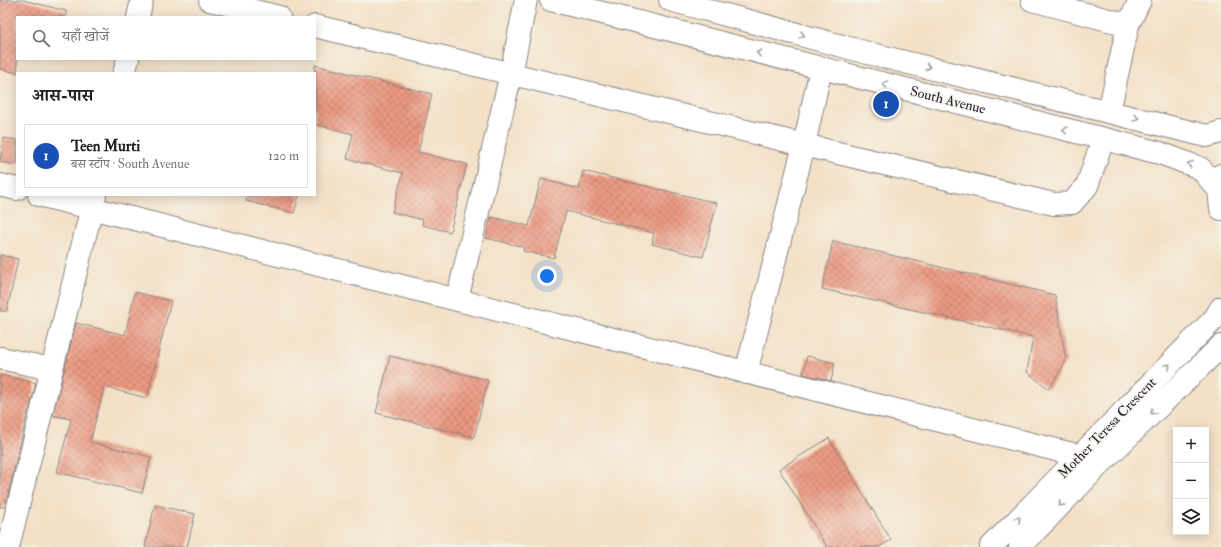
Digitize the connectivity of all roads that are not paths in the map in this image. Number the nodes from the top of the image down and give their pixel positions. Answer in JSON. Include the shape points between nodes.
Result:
{"nodes":[{"id":1,"x":142,"y":0,"type":"edge"},
{"id":2,"x":210,"y":0,"type":"edge"},
{"id":3,"x":526,"y":0,"type":"edge"},
{"id":4,"x":551,"y":0,"type":"edge"},
{"id":5,"x":670,"y":0,"type":"edge"},
{"id":6,"x":1032,"y":0,"type":"edge"},
{"id":7,"x":1140,"y":0,"type":"edge"},
{"id":8,"x":138,"y":16,"type":"edge"},
{"id":9,"x":275,"y":16,"type":"edge"},
{"id":10,"x":1128,"y":25,"type":"junction"},
{"id":11,"x":316,"y":26,"type":"edge"},
{"id":12,"x":128,"y":60,"type":"edge"},
{"id":13,"x":821,"y":68,"type":"junction"},
{"id":14,"x":124,"y":72,"type":"edge"},
{"id":15,"x":511,"y":74,"type":"junction"},
{"id":16,"x":1109,"y":112,"type":"junction"},
{"id":17,"x":1221,"y":132,"type":"edge"},
{"id":18,"x":1103,"y":140,"type":"junction"},
{"id":19,"x":804,"y":145,"type":"junction"},
{"id":20,"x":0,"y":185,"type":"edge"},
{"id":21,"x":16,"y":190,"type":"edge"},
{"id":22,"x":1220,"y":190,"type":"edge"},
{"id":23,"x":47,"y":196,"type":"edge"},
{"id":24,"x":93,"y":202,"type":"edge"},
{"id":25,"x":457,"y":300,"type":"junction"},
{"id":26,"x":1221,"y":308,"type":"edge"},
{"id":27,"x":1221,"y":346,"type":"edge"},
{"id":28,"x":0,"y":358,"type":"edge"},
{"id":29,"x":51,"y":369,"type":"junction"},
{"id":30,"x":746,"y":373,"type":"junction"},
{"id":31,"x":1080,"y":456,"type":"junction"},
{"id":32,"x":8,"y":547,"type":"edge"},
{"id":33,"x":991,"y":547,"type":"edge"},
{"id":34,"x":1020,"y":547,"type":"edge"}],
"edges":[{"from":1,"to":8,"type":"street"},
{"from":2,"to":9,"type":"street"},
{"from":3,"to":15,"type":"street"},
{"from":13,"to":4,"type":"street","name":"South Avenue","one_way":true},
{"from":5,"to":16,"type":"street","name":"South Avenue","one_way":true,"via":[[868,53]]},
{"from":6,"to":10,"type":"street"},
{"from":7,"to":10,"type":"street"},
{"from":10,"to":16,"type":"street"},
{"from":11,"to":15,"type":"street"},
{"from":12,"to":14,"type":"street"},
{"from":18,"to":13,"type":"street","name":"South Avenue","one_way":true},
{"from":13,"to":19,"type":"street"},
{"from":15,"to":19,"type":"street"},
{"from":15,"to":25,"type":"street"},
{"from":16,"to":17,"type":"street","name":"South Avenue","one_way":true,"via":[[1207,136]]},
{"from":18,"to":19,"type":"street","via":[[1087,186],[1072,203],[1054,204]]},
{"from":22,"to":18,"type":"street","name":"South Avenue","one_way":true,"via":[[1200,168],[1160,153]]},
{"from":19,"to":30,"type":"street"},
{"from":20,"to":21,"type":"street"},
{"from":23,"to":24,"type":"street"},
{"from":24,"to":25,"type":"street"},
{"from":24,"to":29,"type":"street"},
{"from":25,"to":30,"type":"street"},
{"from":31,"to":26,"type":"street","name":"Mother Teresa Crescent","one_way":true,"via":[[1215,318]]},
{"from":27,"to":34,"type":"street","name":"Mother Teresa Crescent","one_way":true,"via":[[1100,464]]},
{"from":28,"to":29,"type":"street"},
{"from":29,"to":32,"type":"street"},
{"from":30,"to":31,"type":"street"},
{"from":33,"to":31,"type":"street","name":"Mother Teresa Crescent","one_way":true}]}
